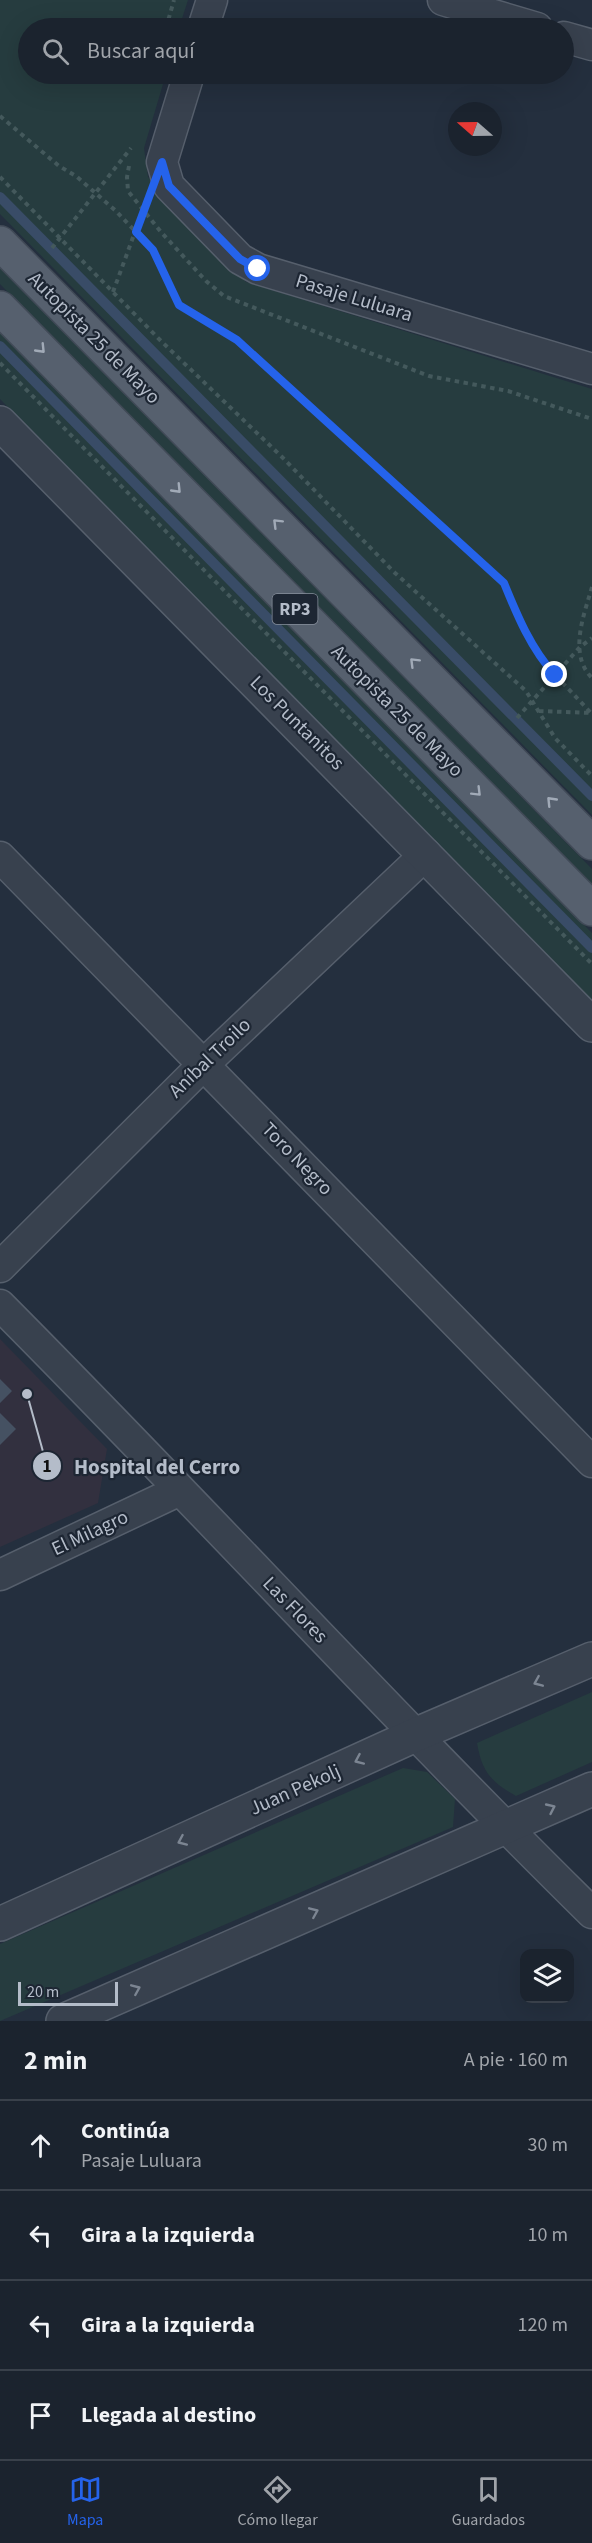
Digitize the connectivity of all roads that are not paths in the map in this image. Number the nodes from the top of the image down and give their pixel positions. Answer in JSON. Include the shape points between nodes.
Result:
{"nodes":[{"id":1,"x":212,"y":0,"type":"edge"},
{"id":2,"x":443,"y":0,"type":"edge"},
{"id":3,"x":206,"y":18,"type":"edge"},
{"id":4,"x":503,"y":18,"type":"edge"},
{"id":5,"x":574,"y":40,"type":"edge"},
{"id":6,"x":592,"y":45,"type":"edge"},
{"id":7,"x":186,"y":84,"type":"edge"},
{"id":8,"x":0,"y":243,"type":"edge"},
{"id":9,"x":0,"y":308,"type":"edge"},
{"id":10,"x":592,"y":369,"type":"edge"},
{"id":11,"x":0,"y":423,"type":"edge"},
{"id":12,"x":592,"y":843,"type":"edge"},
{"id":13,"x":426,"y":854,"type":"junction"},
{"id":14,"x":0,"y":857,"type":"edge"},
{"id":15,"x":592,"y":909,"type":"edge"},
{"id":16,"x":592,"y":1025,"type":"edge"},
{"id":17,"x":204,"y":1064,"type":"junction"},
{"id":18,"x":0,"y":1267,"type":"edge"},
{"id":19,"x":0,"y":1305,"type":"edge"},
{"id":20,"x":592,"y":1461,"type":"edge"},
{"id":21,"x":180,"y":1490,"type":"junction"},
{"id":22,"x":0,"y":1575,"type":"edge"},
{"id":23,"x":592,"y":1659,"type":"edge"},
{"id":24,"x":415,"y":1735,"type":"junction"},
{"id":25,"x":592,"y":1789,"type":"edge"},
{"id":26,"x":506,"y":1828,"type":"junction"},
{"id":27,"x":592,"y":1913,"type":"edge"},
{"id":28,"x":0,"y":1924,"type":"edge"},
{"id":29,"x":63,"y":2021,"type":"edge"}],
"edges":[{"from":1,"to":3,"type":"street"},
{"from":2,"to":4,"type":"street"},
{"from":5,"to":6,"type":"street"},
{"from":7,"to":10,"type":"street","name":"Pasaje Luluara","via":[[165,150],[169,186],[240,259],[258,269]]},
{"from":12,"to":8,"type":"main road","name":"Autopista 25 de Mayo","number":"RP3","one_way":true},
{"from":9,"to":15,"type":"main road","name":"Autopista 25 de Mayo","number":"RP3","one_way":true},
{"from":11,"to":13,"type":"street","name":"Los Puntanitos"},
{"from":13,"to":16,"type":"street","name":"Los Puntanitos"},
{"from":13,"to":17,"type":"street","name":"Aníbal Troilo"},
{"from":14,"to":17,"type":"street","name":"Toro Negro"},
{"from":17,"to":18,"type":"street","name":"Aníbal Troilo"},
{"from":17,"to":20,"type":"street","name":"Toro Negro"},
{"from":19,"to":21,"type":"street","name":"Las Flores"},
{"from":21,"to":22,"type":"street","name":"El Milagro"},
{"from":21,"to":24,"type":"street","name":"Las Flores"},
{"from":23,"to":24,"type":"street","name":"Juan Pekolj","one_way":true},
{"from":24,"to":26,"type":"street","name":"Las Flores"},
{"from":24,"to":28,"type":"street","name":"Juan Pekolj","one_way":true},
{"from":26,"to":25,"type":"street","one_way":true},
{"from":26,"to":27,"type":"street","name":"Las Flores"},
{"from":29,"to":26,"type":"street","one_way":true}]}
